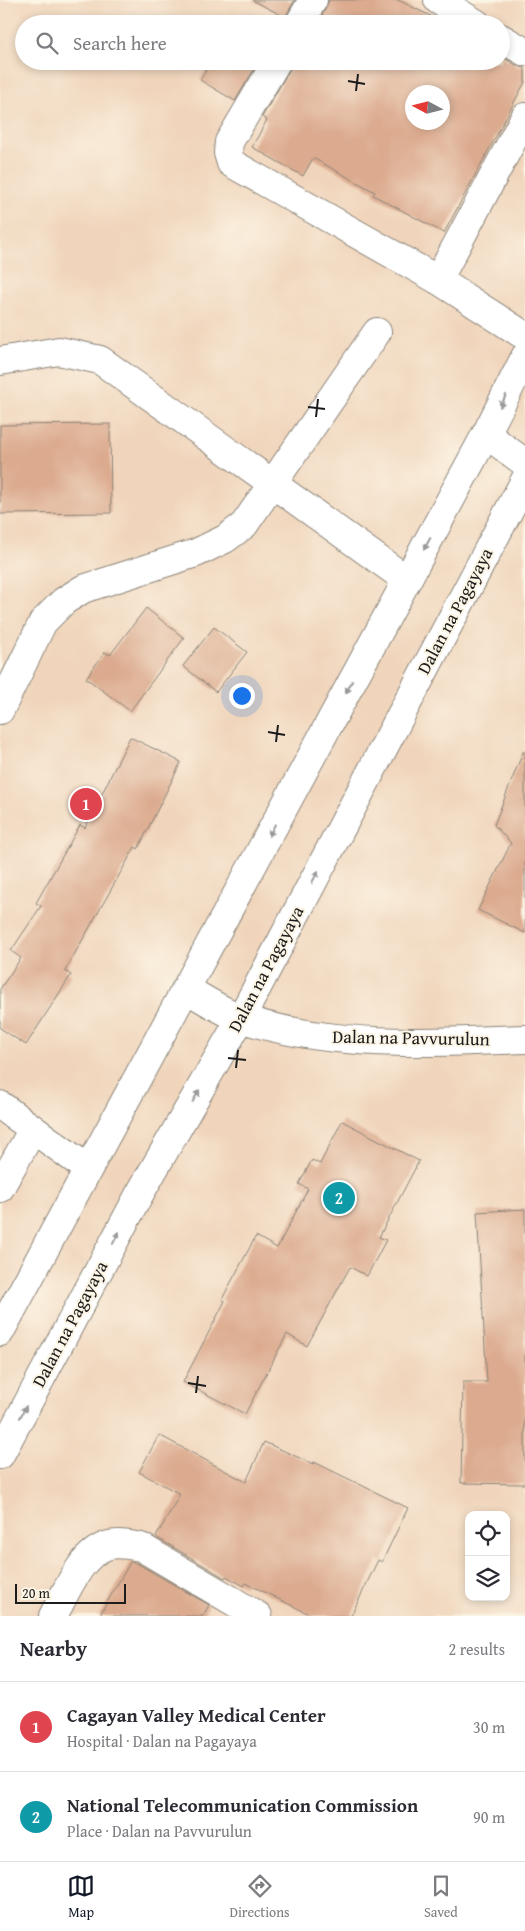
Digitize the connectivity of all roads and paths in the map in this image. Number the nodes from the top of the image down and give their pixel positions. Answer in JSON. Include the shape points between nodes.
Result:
{"nodes":[{"id":1,"x":313,"y":0,"type":"edge"},
{"id":2,"x":438,"y":0,"type":"edge"},
{"id":3,"x":304,"y":15,"type":"edge"},
{"id":4,"x":463,"y":15,"type":"edge"},
{"id":5,"x":510,"y":43,"type":"edge"},
{"id":6,"x":525,"y":52,"type":"edge"},
{"id":7,"x":272,"y":70,"type":"edge"},
{"id":8,"x":525,"y":117,"type":"edge"},
{"id":9,"x":438,"y":280,"type":"junction"},
{"id":10,"x":377,"y":332,"type":"dead end"},
{"id":11,"x":525,"y":336,"type":"edge"},
{"id":12,"x":525,"y":357,"type":"edge"},
{"id":13,"x":0,"y":361,"type":"edge"},
{"id":14,"x":486,"y":434,"type":"junction"},
{"id":15,"x":525,"y":463,"type":"edge"},
{"id":16,"x":525,"y":480,"type":"edge"},
{"id":17,"x":273,"y":484,"type":"junction"},
{"id":18,"x":407,"y":580,"type":"junction"},
{"id":19,"x":0,"y":710,"type":"edge"},
{"id":20,"x":186,"y":989,"type":"junction"},
{"id":21,"x":241,"y":1018,"type":"junction"},
{"id":22,"x":525,"y":1039,"type":"edge"},
{"id":23,"x":0,"y":1104,"type":"edge"},
{"id":24,"x":33,"y":1129,"type":"junction"},
{"id":25,"x":88,"y":1169,"type":"junction"},
{"id":26,"x":0,"y":1188,"type":"edge"},
{"id":27,"x":0,"y":1332,"type":"edge"},
{"id":28,"x":0,"y":1455,"type":"edge"},
{"id":29,"x":53,"y":1616,"type":"edge"},
{"id":30,"x":258,"y":1616,"type":"edge"}],
"edges":[{"from":1,"to":3,"type":"street"},
{"from":2,"to":4,"type":"street"},
{"from":5,"to":6,"type":"street"},
{"from":7,"to":9,"type":"street","via":[[229,142],[231,163]]},
{"from":8,"to":9,"type":"street"},
{"from":9,"to":11,"type":"street"},
{"from":10,"to":17,"type":"street"},
{"from":12,"to":14,"type":"street","one_way":true},
{"from":13,"to":17,"type":"street","via":[[59,351],[100,360]]},
{"from":14,"to":15,"type":"street"},
{"from":14,"to":18,"type":"street","one_way":true},
{"from":21,"to":16,"type":"street","name":"Dalan na Pagayaya","one_way":true},
{"from":17,"to":18,"type":"street"},
{"from":17,"to":19,"type":"street","via":[[244,525],[225,539],[196,553],[83,590],[64,601],[43,622]]},
{"from":18,"to":20,"type":"street","one_way":true},
{"from":20,"to":21,"type":"street","name":"Dalan na Pavvurulun"},
{"from":20,"to":25,"type":"street"},
{"from":21,"to":22,"type":"street","name":"Dalan na Pavvurulun","via":[[296,1033],[354,1040],[463,1042]]},
{"from":28,"to":21,"type":"street","name":"Dalan na Pagayaya","one_way":true,"via":[[139,1195]]},
{"from":23,"to":24,"type":"street"},
{"from":24,"to":25,"type":"street"},
{"from":24,"to":26,"type":"street"},
{"from":25,"to":27,"type":"street"},
{"from":29,"to":30,"type":"street","via":[[84,1561],[106,1546],[123,1544],[141,1547]]}]}
